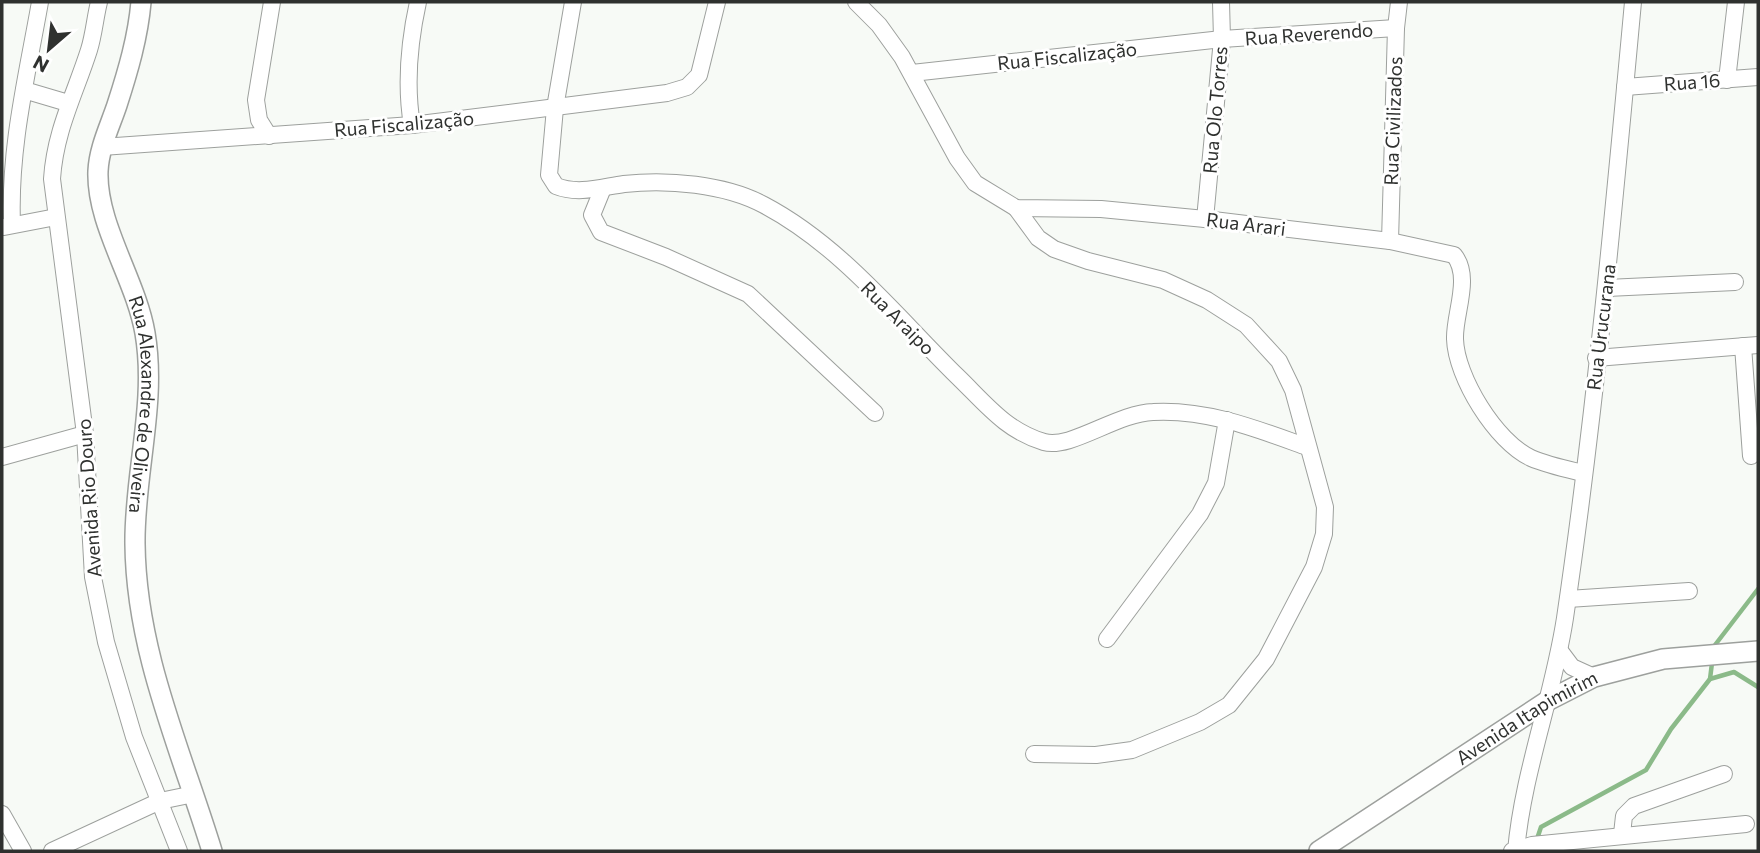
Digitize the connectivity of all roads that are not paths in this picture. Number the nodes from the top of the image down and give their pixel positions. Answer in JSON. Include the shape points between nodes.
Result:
{"nodes":[{"id":1,"x":40,"y":2,"type":"edge"},
{"id":2,"x":99,"y":2,"type":"edge"},
{"id":3,"x":141,"y":2,"type":"edge"},
{"id":4,"x":272,"y":2,"type":"edge"},
{"id":5,"x":418,"y":2,"type":"edge"},
{"id":6,"x":573,"y":2,"type":"edge"},
{"id":7,"x":717,"y":2,"type":"edge"},
{"id":8,"x":856,"y":2,"type":"edge"},
{"id":9,"x":1221,"y":2,"type":"edge"},
{"id":10,"x":1399,"y":2,"type":"edge"},
{"id":11,"x":1633,"y":2,"type":"edge"},
{"id":12,"x":1736,"y":2,"type":"edge"},
{"id":13,"x":1396,"y":28,"type":"junction"},
{"id":14,"x":1222,"y":39,"type":"junction"},
{"id":15,"x":912,"y":73,"type":"junction"},
{"id":16,"x":1758,"y":77,"type":"edge"},
{"id":17,"x":1727,"y":80,"type":"junction"},
{"id":18,"x":1625,"y":87,"type":"junction"},
{"id":19,"x":23,"y":90,"type":"junction"},
{"id":20,"x":68,"y":103,"type":"junction"},
{"id":21,"x":555,"y":108,"type":"junction"},
{"id":22,"x":412,"y":125,"type":"junction"},
{"id":23,"x":269,"y":136,"type":"junction"},
{"id":24,"x":102,"y":147,"type":"junction"},
{"id":25,"x":603,"y":188,"type":"junction"},
{"id":26,"x":1016,"y":208,"type":"junction"},
{"id":27,"x":56,"y":217,"type":"junction"},
{"id":28,"x":1205,"y":219,"type":"junction"},
{"id":29,"x":7,"y":226,"type":"edge"},
{"id":30,"x":1390,"y":241,"type":"junction"},
{"id":31,"x":1735,"y":282,"type":"dead end"},
{"id":32,"x":1607,"y":288,"type":"junction"},
{"id":33,"x":1751,"y":345,"type":"edge"},
{"id":34,"x":1596,"y":358,"type":"junction"},
{"id":35,"x":875,"y":413,"type":"dead end"},
{"id":36,"x":1227,"y":420,"type":"junction"},
{"id":37,"x":85,"y":434,"type":"junction"},
{"id":38,"x":1307,"y":447,"type":"junction"},
{"id":39,"x":1751,"y":456,"type":"dead end"},
{"id":40,"x":2,"y":457,"type":"edge"},
{"id":41,"x":1583,"y":473,"type":"junction"},
{"id":42,"x":1689,"y":591,"type":"dead end"},
{"id":43,"x":1568,"y":599,"type":"junction"},
{"id":44,"x":1107,"y":639,"type":"dead end"},
{"id":45,"x":1560,"y":651,"type":"junction"},
{"id":46,"x":1758,"y":651,"type":"edge"},
{"id":47,"x":1594,"y":677,"type":"junction"},
{"id":48,"x":1549,"y":700,"type":"junction"},
{"id":49,"x":1034,"y":754,"type":"dead end"},
{"id":50,"x":1724,"y":774,"type":"dead end"},
{"id":51,"x":194,"y":794,"type":"junction"},
{"id":52,"x":160,"y":800,"type":"junction"},
{"id":53,"x":2,"y":814,"type":"edge"},
{"id":54,"x":1745,"y":824,"type":"dead end"},
{"id":55,"x":1622,"y":834,"type":"junction"},
{"id":56,"x":1514,"y":850,"type":"edge"},
{"id":57,"x":23,"y":851,"type":"edge"},
{"id":58,"x":52,"y":851,"type":"edge"},
{"id":59,"x":179,"y":851,"type":"edge"},
{"id":60,"x":212,"y":851,"type":"edge"},
{"id":61,"x":1319,"y":851,"type":"edge"}],
"edges":[{"from":1,"to":19,"type":"street"},
{"from":2,"to":20,"type":"street","name":"Avenida Rio Douro","via":[[89,51]]},
{"from":3,"to":24,"type":"main road","name":"Rua Alexandre de Oliveira","via":[[138,30]]},
{"from":4,"to":23,"type":"street","via":[[256,100],[259,120]]},
{"from":5,"to":22,"type":"street","via":[[407,93]]},
{"from":6,"to":21,"type":"street"},
{"from":7,"to":21,"type":"street","name":"Rua Fiscalização","via":[[699,75],[687,87]]},
{"from":8,"to":15,"type":"street","via":[[879,25]]},
{"from":9,"to":14,"type":"street","name":"Rua Olo Torres"},
{"from":10,"to":13,"type":"street","name":"Rua Civilizados"},
{"from":11,"to":18,"type":"street","name":"Rua Urucurana"},
{"from":12,"to":17,"type":"street"},
{"from":13,"to":14,"type":"street","name":"Rua Reverendo"},
{"from":13,"to":30,"type":"street","name":"Rua Civilizados"},
{"from":14,"to":15,"type":"street","name":"Rua Fiscalização"},
{"from":14,"to":28,"type":"street","name":"Rua Olo Torres"},
{"from":15,"to":26,"type":"street","via":[[975,183]]},
{"from":16,"to":17,"type":"street","name":"Rua 16"},
{"from":17,"to":18,"type":"street","name":"Rua 16"},
{"from":18,"to":32,"type":"street","name":"Rua Urucurana"},
{"from":19,"to":20,"type":"street"},
{"from":19,"to":29,"type":"street"},
{"from":20,"to":27,"type":"street","name":"Avenida Rio Douro","via":[[54,153]]},
{"from":21,"to":22,"type":"street","name":"Rua Fiscalização"},
{"from":21,"to":25,"type":"street","name":"Rua Araipo","via":[[552,182],[565,189]]},
{"from":22,"to":23,"type":"street","name":"Rua Fiscalização"},
{"from":23,"to":24,"type":"street","name":"Rua Fiscalização"},
{"from":24,"to":51,"type":"main road","name":"Rua Alexandre de Oliveira","via":[[98,172],[108,225],[134,289],[145,334],[148,383],[136,505],[137,586],[148,652]]},
{"from":25,"to":35,"type":"street","via":[[592,215],[601,232],[748,294]]},
{"from":25,"to":36,"type":"street","name":"Rua Araipo","via":[[670,183],[724,191],[762,204],[799,227],[870,287],[1008,427],[1045,443],[1060,445],[1124,416],[1153,412]]},
{"from":26,"to":28,"type":"street","name":"Rua Arari","via":[[1101,209]]},
{"from":26,"to":38,"type":"street","via":[[1038,238],[1054,249],[1163,280],[1246,325],[1279,361],[1293,390]]},
{"from":27,"to":29,"type":"street"},
{"from":27,"to":37,"type":"street","name":"Avenida Rio Douro"},
{"from":28,"to":30,"type":"street","name":"Rua Arari"},
{"from":30,"to":41,"type":"street","name":"Rua Arari","via":[[1448,252],[1458,260],[1458,362],[1481,408],[1511,445],[1530,458]]},
{"from":31,"to":32,"type":"street"},
{"from":32,"to":34,"type":"street","name":"Rua Urucurana"},
{"from":33,"to":34,"type":"street"},
{"from":33,"to":39,"type":"street"},
{"from":34,"to":41,"type":"street","name":"Rua Urucurana"},
{"from":36,"to":38,"type":"street","name":"Rua Araipo"},
{"from":36,"to":44,"type":"street","via":[[1216,483],[1200,514]]},
{"from":37,"to":40,"type":"street"},
{"from":37,"to":52,"type":"street","name":"Avenida Rio Douro","via":[[89,538],[106,642],[134,737]]},
{"from":38,"to":49,"type":"street","via":[[1325,507],[1324,534],[1314,567],[1252,679],[1229,705],[1132,750],[1096,755]]},
{"from":41,"to":43,"type":"street","name":"Rua Urucurana"},
{"from":42,"to":43,"type":"street"},
{"from":43,"to":45,"type":"street","name":"Rua Urucurana"},
{"from":45,"to":47,"type":"street","via":[[1572,667]]},
{"from":45,"to":48,"type":"street","name":"Rua Urucurana"},
{"from":46,"to":47,"type":"main road","name":"Avenida Itapimirim","via":[[1663,659]]},
{"from":47,"to":48,"type":"main road","name":"Avenida Itapimirim"},
{"from":48,"to":56,"type":"street","name":"Rua Urucurana","via":[[1524,791]]},
{"from":48,"to":61,"type":"main road","name":"Avenida Itapimirim"},
{"from":50,"to":55,"type":"street","via":[[1634,806],[1624,816]]},
{"from":51,"to":52,"type":"street"},
{"from":51,"to":60,"type":"main road","name":"Rua Alexandre de Oliveira"},
{"from":52,"to":58,"type":"street"},
{"from":52,"to":59,"type":"street","name":"Avenida Rio Douro"},
{"from":53,"to":57,"type":"street"},
{"from":54,"to":55,"type":"street"},
{"from":55,"to":56,"type":"street"}]}
